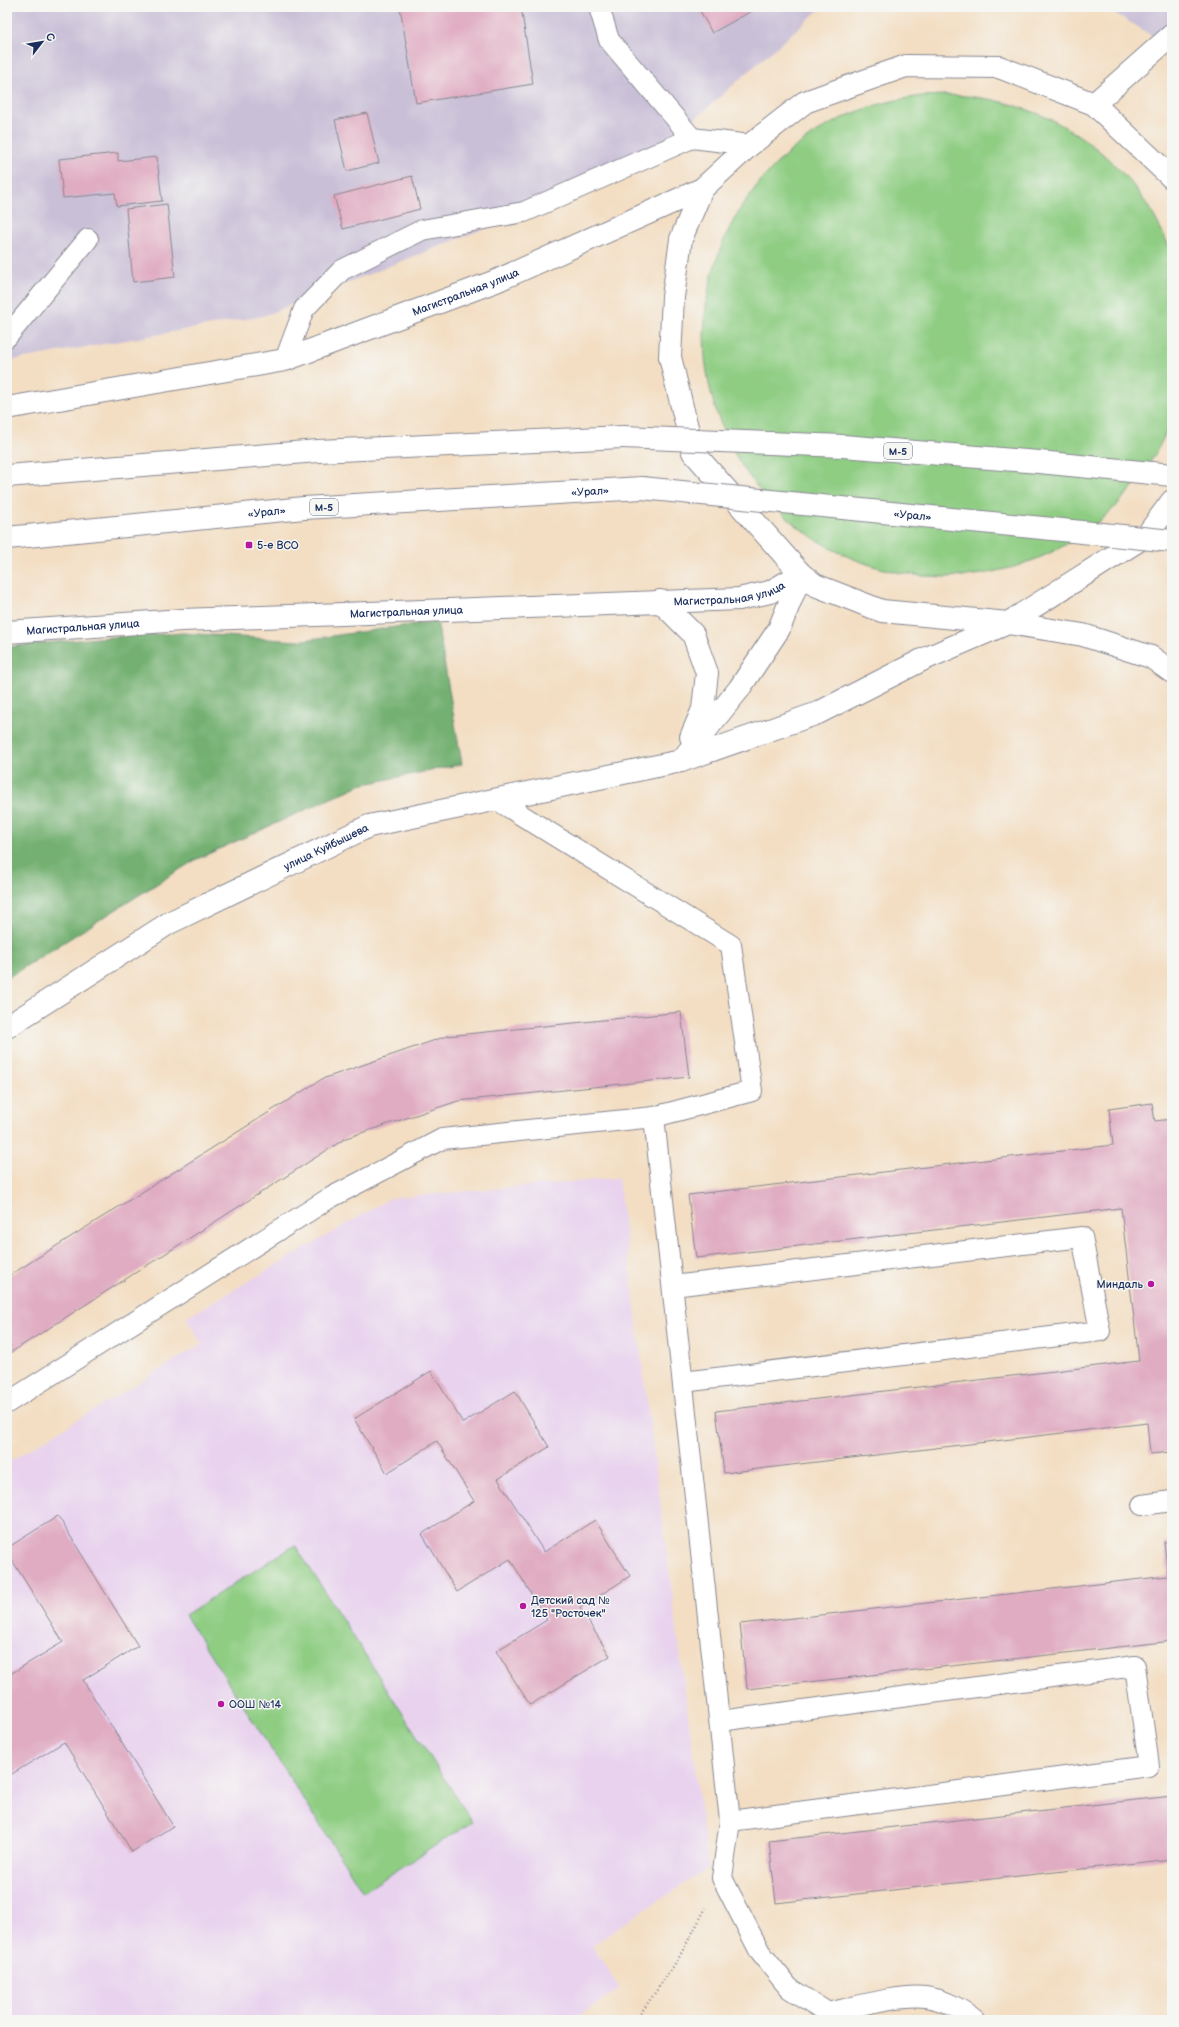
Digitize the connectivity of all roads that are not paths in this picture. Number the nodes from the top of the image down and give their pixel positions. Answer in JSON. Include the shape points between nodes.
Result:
{"nodes":[{"id":1,"x":599,"y":7,"type":"edge"},
{"id":2,"x":1172,"y":35,"type":"edge"},
{"id":3,"x":1094,"y":104,"type":"junction"},
{"id":4,"x":692,"y":138,"type":"junction"},
{"id":5,"x":750,"y":145,"type":"junction"},
{"id":6,"x":1172,"y":178,"type":"edge"},
{"id":7,"x":702,"y":188,"type":"junction"},
{"id":8,"x":88,"y":239,"type":"dead end"},
{"id":9,"x":7,"y":337,"type":"edge"},
{"id":10,"x":285,"y":360,"type":"junction"},
{"id":11,"x":7,"y":408,"type":"edge"},
{"id":12,"x":1172,"y":475,"type":"edge"},
{"id":13,"x":7,"y":476,"type":"edge"},
{"id":14,"x":1172,"y":500,"type":"edge"},
{"id":15,"x":7,"y":538,"type":"edge"},
{"id":16,"x":1172,"y":541,"type":"edge"},
{"id":17,"x":801,"y":574,"type":"junction"},
{"id":18,"x":660,"y":601,"type":"junction"},
{"id":19,"x":1008,"y":623,"type":"junction"},
{"id":20,"x":7,"y":632,"type":"edge"},
{"id":21,"x":1172,"y":672,"type":"edge"},
{"id":22,"x":681,"y":761,"type":"junction"},
{"id":23,"x":497,"y":800,"type":"junction"},
{"id":24,"x":7,"y":1027,"type":"edge"},
{"id":25,"x":654,"y":1116,"type":"junction"},
{"id":26,"x":673,"y":1286,"type":"junction"},
{"id":27,"x":683,"y":1382,"type":"junction"},
{"id":28,"x":7,"y":1403,"type":"edge"},
{"id":29,"x":1172,"y":1501,"type":"edge"},
{"id":30,"x":1142,"y":1505,"type":"dead end"},
{"id":31,"x":720,"y":1721,"type":"junction"},
{"id":32,"x":730,"y":1821,"type":"junction"},
{"id":33,"x":825,"y":2016,"type":"edge"},
{"id":34,"x":975,"y":2020,"type":"edge"}],
"edges":[{"from":1,"to":4,"type":"lane","via":[[609,40]]},
{"from":2,"to":3,"type":"main road"},
{"from":3,"to":5,"type":"main road","via":[[999,67],[906,66],[805,102]]},
{"from":3,"to":6,"type":"main road"},
{"from":4,"to":5,"type":"lane"},
{"from":4,"to":10,"type":"lane","via":[[524,212],[422,230],[342,270],[304,309]]},
{"from":5,"to":7,"type":"main road"},
{"from":7,"to":10,"type":"main road","name":"Магистральная улица","via":[[496,281]]},
{"from":7,"to":17,"type":"main road","via":[[682,239],[673,297],[670,358],[693,452]]},
{"from":8,"to":9,"type":"lane"},
{"from":10,"to":11,"type":"main road","name":"Магистральная улица"},
{"from":12,"to":13,"type":"main road","number":"М-5","bridge":true,"via":[[843,446],[623,437],[318,452]]},
{"from":14,"to":19,"type":"main road","name":"улица Куйбышева","via":[[1147,535]]},
{"from":15,"to":16,"type":"main road","name":"«Урал»","number":"М-5","bridge":true,"via":[[304,508],[642,488]]},
{"from":17,"to":18,"type":"main road","name":"Магистральная улица","via":[[770,592],[739,599]]},
{"from":17,"to":19,"type":"main road","via":[[815,585],[882,611]]},
{"from":17,"to":22,"type":"main road","via":[[779,630],[739,689]]},
{"from":18,"to":20,"type":"main road","name":"Магистральная улица","via":[[190,620]]},
{"from":18,"to":22,"type":"main road","via":[[693,634],[707,673],[703,709]]},
{"from":19,"to":21,"type":"main road","via":[[1083,635],[1151,657]]},
{"from":19,"to":22,"type":"main road","name":"улица Куйбышева","via":[[922,660],[818,713]]},
{"from":22,"to":23,"type":"main road","name":"улица Куйбышева"},
{"from":23,"to":24,"type":"main road","name":"улица Куйбышева","via":[[369,826],[169,923]]},
{"from":23,"to":25,"type":"lane","via":[[731,945],[752,1091]]},
{"from":25,"to":26,"type":"lane"},
{"from":25,"to":28,"type":"lane","via":[[442,1139],[328,1199]]},
{"from":26,"to":27,"type":"lane"},
{"from":26,"to":27,"type":"lane","via":[[1082,1236],[1100,1330]]},
{"from":27,"to":31,"type":"lane"},
{"from":29,"to":30,"type":"lane"},
{"from":31,"to":32,"type":"lane"},
{"from":31,"to":32,"type":"lane","via":[[1135,1666],[1149,1766]]},
{"from":32,"to":33,"type":"lane","via":[[722,1878],[760,1952],[789,1988]]},
{"from":33,"to":34,"type":"lane","via":[[893,2000],[926,1997],[962,2009]]}]}
